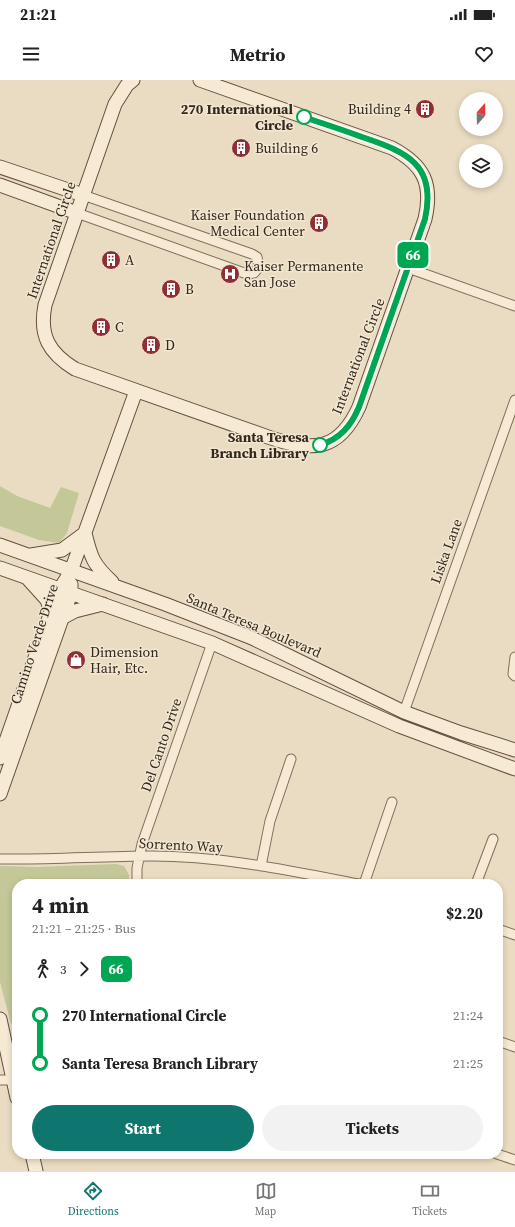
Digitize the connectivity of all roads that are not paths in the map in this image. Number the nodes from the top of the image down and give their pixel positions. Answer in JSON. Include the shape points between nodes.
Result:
{"nodes":[{"id":1,"x":133,"y":80,"type":"edge"},
{"id":2,"x":200,"y":80,"type":"edge"},
{"id":3,"x":0,"y":167,"type":"edge"},
{"id":4,"x":0,"y":185,"type":"edge"},
{"id":5,"x":83,"y":195,"type":"junction"},
{"id":6,"x":77,"y":213,"type":"junction"},
{"id":7,"x":408,"y":268,"type":"junction"},
{"id":8,"x":515,"y":306,"type":"edge"},
{"id":9,"x":136,"y":391,"type":"junction"},
{"id":10,"x":515,"y":400,"type":"edge"},
{"id":11,"x":85,"y":533,"type":"junction"},
{"id":12,"x":0,"y":545,"type":"edge"},
{"id":13,"x":27,"y":555,"type":"junction"},
{"id":14,"x":0,"y":568,"type":"edge"},
{"id":15,"x":71,"y":571,"type":"junction"},
{"id":16,"x":27,"y":577,"type":"junction"},
{"id":17,"x":115,"y":586,"type":"junction"},
{"id":18,"x":65,"y":591,"type":"junction"},
{"id":19,"x":104,"y":604,"type":"junction"},
{"id":20,"x":56,"y":615,"type":"junction"},
{"id":21,"x":212,"y":643,"type":"junction"},
{"id":22,"x":515,"y":658,"type":"edge"},
{"id":23,"x":515,"y":676,"type":"edge"},
{"id":24,"x":404,"y":712,"type":"junction"},
{"id":25,"x":515,"y":750,"type":"edge"},
{"id":26,"x":0,"y":758,"type":"edge"},
{"id":27,"x":291,"y":759,"type":"dead end"},
{"id":28,"x":515,"y":769,"type":"edge"},
{"id":29,"x":0,"y":794,"type":"edge"},
{"id":30,"x":392,"y":802,"type":"dead end"},
{"id":31,"x":493,"y":838,"type":"dead end"},
{"id":32,"x":139,"y":856,"type":"junction"},
{"id":33,"x":0,"y":859,"type":"edge"},
{"id":34,"x":261,"y":866,"type":"junction"},
{"id":35,"x":137,"y":879,"type":"edge"},
{"id":36,"x":332,"y":879,"type":"edge"},
{"id":37,"x":366,"y":879,"type":"edge"},
{"id":38,"x":478,"y":879,"type":"edge"},
{"id":39,"x":503,"y":931,"type":"edge"},
{"id":40,"x":515,"y":935,"type":"edge"},
{"id":41,"x":0,"y":1019,"type":"edge"},
{"id":42,"x":503,"y":1043,"type":"edge"},
{"id":43,"x":515,"y":1047,"type":"edge"},
{"id":44,"x":10,"y":1080,"type":"edge"},
{"id":45,"x":503,"y":1156,"type":"edge"},
{"id":46,"x":33,"y":1159,"type":"edge"},
{"id":47,"x":515,"y":1160,"type":"edge"},
{"id":48,"x":36,"y":1171,"type":"edge"}],
"edges":[{"from":1,"to":5,"type":"street","name":"International Circle","via":[[115,104]]},
{"from":2,"to":7,"type":"street","name":"International Circle","via":[[378,143],[413,161],[420,168],[429,195],[425,219]]},
{"from":3,"to":5,"type":"street"},
{"from":4,"to":6,"type":"street"},
{"from":5,"to":6,"type":"street","name":"International Circle"},
{"from":5,"to":6,"type":"street","via":[[252,254],[257,257],[258,267],[254,273],[247,274]]},
{"from":6,"to":9,"type":"street","name":"International Circle","via":[[45,305],[44,331],[50,347],[62,361],[75,369]]},
{"from":7,"to":8,"type":"street"},
{"from":7,"to":9,"type":"street","name":"International Circle","via":[[354,419],[345,431],[332,441],[309,447],[287,443]]},
{"from":9,"to":11,"type":"street","name":"Camino Verde Drive"},
{"from":10,"to":24,"type":"street","name":"Liska Lane"},
{"from":11,"to":13,"type":"street","via":[[62,550]]},
{"from":11,"to":15,"type":"street","name":"Camino Verde Drive"},
{"from":11,"to":17,"type":"street","via":[[92,561]]},
{"from":12,"to":13,"type":"street","name":"Santa Teresa Boulevard"},
{"from":13,"to":15,"type":"street","name":"Santa Teresa Boulevard"},
{"from":14,"to":16,"type":"street"},
{"from":15,"to":17,"type":"street","name":"Santa Teresa Boulevard"},
{"from":15,"to":18,"type":"street","name":"Camino Verde Drive"},
{"from":16,"to":18,"type":"street"},
{"from":16,"to":20,"type":"street"},
{"from":17,"to":24,"type":"street","name":"Santa Teresa Boulevard","via":[[258,641]]},
{"from":18,"to":19,"type":"street"},
{"from":18,"to":20,"type":"street","name":"Camino Verde Drive"},
{"from":19,"to":20,"type":"street"},
{"from":19,"to":21,"type":"street"},
{"from":20,"to":26,"type":"street","name":"Camino Verde Drive"},
{"from":20,"to":29,"type":"street","name":"Camino Verde Drive"},
{"from":21,"to":28,"type":"street","via":[[399,726]]},
{"from":21,"to":32,"type":"street","name":"Del Canto Drive"},
{"from":22,"to":23,"type":"street"},
{"from":24,"to":25,"type":"street","name":"Santa Teresa Boulevard","via":[[461,734]]},
{"from":27,"to":34,"type":"street","via":[[270,821]]},
{"from":30,"to":37,"type":"street"},
{"from":31,"to":38,"type":"street"},
{"from":32,"to":33,"type":"street","name":"Sorrento Way"},
{"from":32,"to":34,"type":"street","name":"Sorrento Way","via":[[241,862]]},
{"from":32,"to":35,"type":"street","name":"Del Canto Drive"},
{"from":34,"to":36,"type":"street","name":"Sorrento Way"},
{"from":39,"to":40,"type":"street"},
{"from":41,"to":44,"type":"street"},
{"from":42,"to":43,"type":"street"},
{"from":45,"to":47,"type":"street"},
{"from":46,"to":48,"type":"street"}]}
